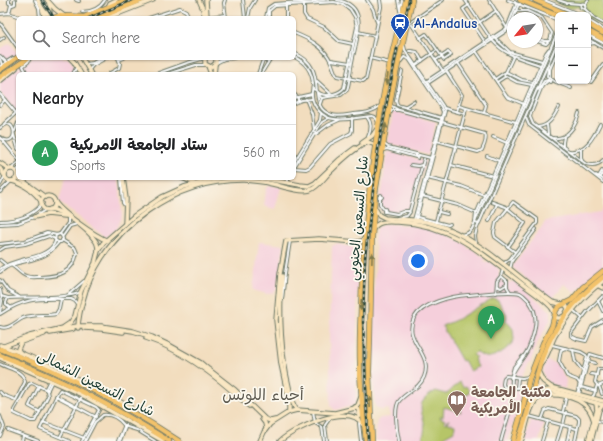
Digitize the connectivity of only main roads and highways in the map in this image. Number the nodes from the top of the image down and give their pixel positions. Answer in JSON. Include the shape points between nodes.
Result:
{"nodes":[{"id":1,"x":125,"y":0,"type":"edge"},
{"id":2,"x":142,"y":0,"type":"edge"},
{"id":3,"x":406,"y":0,"type":"edge"},
{"id":4,"x":412,"y":0,"type":"edge"},
{"id":5,"x":535,"y":0,"type":"edge"},
{"id":6,"x":518,"y":2,"type":"edge"},
{"id":7,"x":539,"y":8,"type":"junction"},
{"id":8,"x":565,"y":12,"type":"edge"},
{"id":9,"x":544,"y":13,"type":"road end"},
{"id":10,"x":83,"y":16,"type":"edge"},
{"id":11,"x":103,"y":16,"type":"edge"},
{"id":12,"x":555,"y":16,"type":"edge"},
{"id":13,"x":591,"y":24,"type":"edge"},
{"id":14,"x":591,"y":26,"type":"edge"},
{"id":15,"x":594,"y":28,"type":"junction"},
{"id":16,"x":591,"y":33,"type":"edge"},
{"id":17,"x":603,"y":33,"type":"edge"},
{"id":18,"x":603,"y":39,"type":"edge"},
{"id":19,"x":16,"y":58,"type":"edge"},
{"id":20,"x":26,"y":60,"type":"edge"},
{"id":21,"x":0,"y":70,"type":"edge"},
{"id":22,"x":0,"y":77,"type":"edge"},
{"id":23,"x":366,"y":221,"type":"junction"},
{"id":24,"x":373,"y":222,"type":"junction"},
{"id":25,"x":603,"y":271,"type":"edge"},
{"id":26,"x":603,"y":278,"type":"edge"},
{"id":27,"x":572,"y":302,"type":"junction"},
{"id":28,"x":558,"y":325,"type":"junction"},
{"id":29,"x":552,"y":326,"type":"junction"},
{"id":30,"x":1,"y":347,"type":"edge"},
{"id":31,"x":1,"y":358,"type":"edge"},
{"id":32,"x":360,"y":369,"type":"junction"},
{"id":33,"x":369,"y":372,"type":"junction"},
{"id":34,"x":530,"y":377,"type":"junction"},
{"id":35,"x":75,"y":385,"type":"junction"},
{"id":36,"x":361,"y":386,"type":"junction"},
{"id":37,"x":370,"y":388,"type":"junction"},
{"id":38,"x":82,"y":394,"type":"junction"},
{"id":39,"x":524,"y":423,"type":"junction"},
{"id":40,"x":160,"y":440,"type":"edge"},
{"id":41,"x":520,"y":440,"type":"edge"},
{"id":42,"x":169,"y":441,"type":"edge"},
{"id":43,"x":179,"y":441,"type":"edge"},
{"id":44,"x":366,"y":441,"type":"edge"},
{"id":45,"x":372,"y":441,"type":"edge"},
{"id":46,"x":512,"y":441,"type":"edge"}],
"edges":[{"from":1,"to":10,"type":"main road","via":[[108,4]]},
{"from":2,"to":11,"type":"main road"},
{"from":3,"to":23,"type":"main road","name":"شارع التسعين الجنوبي","one_way":true,"via":[[378,126]]},
{"from":24,"to":4,"type":"main road","name":"شارع التسعين الجنوبي","one_way":true,"via":[[389,104]]},
{"from":5,"to":8,"type":"main road"},
{"from":6,"to":7,"type":"main road"},
{"from":7,"to":9,"type":"main road"},
{"from":7,"to":12,"type":"main road"},
{"from":13,"to":15,"type":"main road"},
{"from":14,"to":15,"type":"main road"},
{"from":15,"to":17,"type":"main road"},
{"from":16,"to":18,"type":"main road"},
{"from":19,"to":21,"type":"main road"},
{"from":20,"to":22,"type":"main road"},
{"from":23,"to":24,"type":"main road"},
{"from":23,"to":32,"type":"main road","name":"شارع التسعين الجنوبي","one_way":true,"via":[[359,334]]},
{"from":33,"to":24,"type":"main road","name":"شارع التسعين الجنوبي","one_way":true},
{"from":25,"to":27,"type":"main road","via":[[586,285]]},
{"from":26,"to":27,"type":"main road"},
{"from":27,"to":28,"type":"main road","via":[[570,312]]},
{"from":27,"to":29,"type":"main road","via":[[557,308]]},
{"from":28,"to":29,"type":"main road","via":[[557,322]]},
{"from":28,"to":39,"type":"main road","via":[[538,371]]},
{"from":29,"to":34,"type":"main road"},
{"from":30,"to":35,"type":"main road","name":"شارع التسعين الشمالى","via":[[51,369]]},
{"from":31,"to":35,"type":"main road","name":"شارع التسعين الشمالى","via":[[51,381]]},
{"from":32,"to":33,"type":"main road","via":[[364,376]]},
{"from":32,"to":36,"type":"main road","name":"شارع التسعين الجنوبي"},
{"from":33,"to":37,"type":"main road","name":"شارع التسعين الجنوبي"},
{"from":34,"to":39,"type":"main road","via":[[534,377],[534,381]]},
{"from":34,"to":46,"type":"main road"},
{"from":35,"to":38,"type":"main road","name":"شارع التسعين الشمالى"},
{"from":36,"to":37,"type":"main road","via":[[366,381]]},
{"from":36,"to":44,"type":"main road","name":"شارع التسعين الجنوبي"},
{"from":45,"to":37,"type":"main road","name":"شارع التسعين الجنوبي","one_way":true},
{"from":38,"to":40,"type":"main road","name":"شارع التسعين الشمالى","via":[[126,424]]},
{"from":38,"to":43,"type":"main road","name":"شارع التسعين الشمالى","via":[[114,401]]},
{"from":39,"to":41,"type":"main road"},
{"from":40,"to":42,"type":"main road","name":"شارع التسعين الشمالى"}]}
